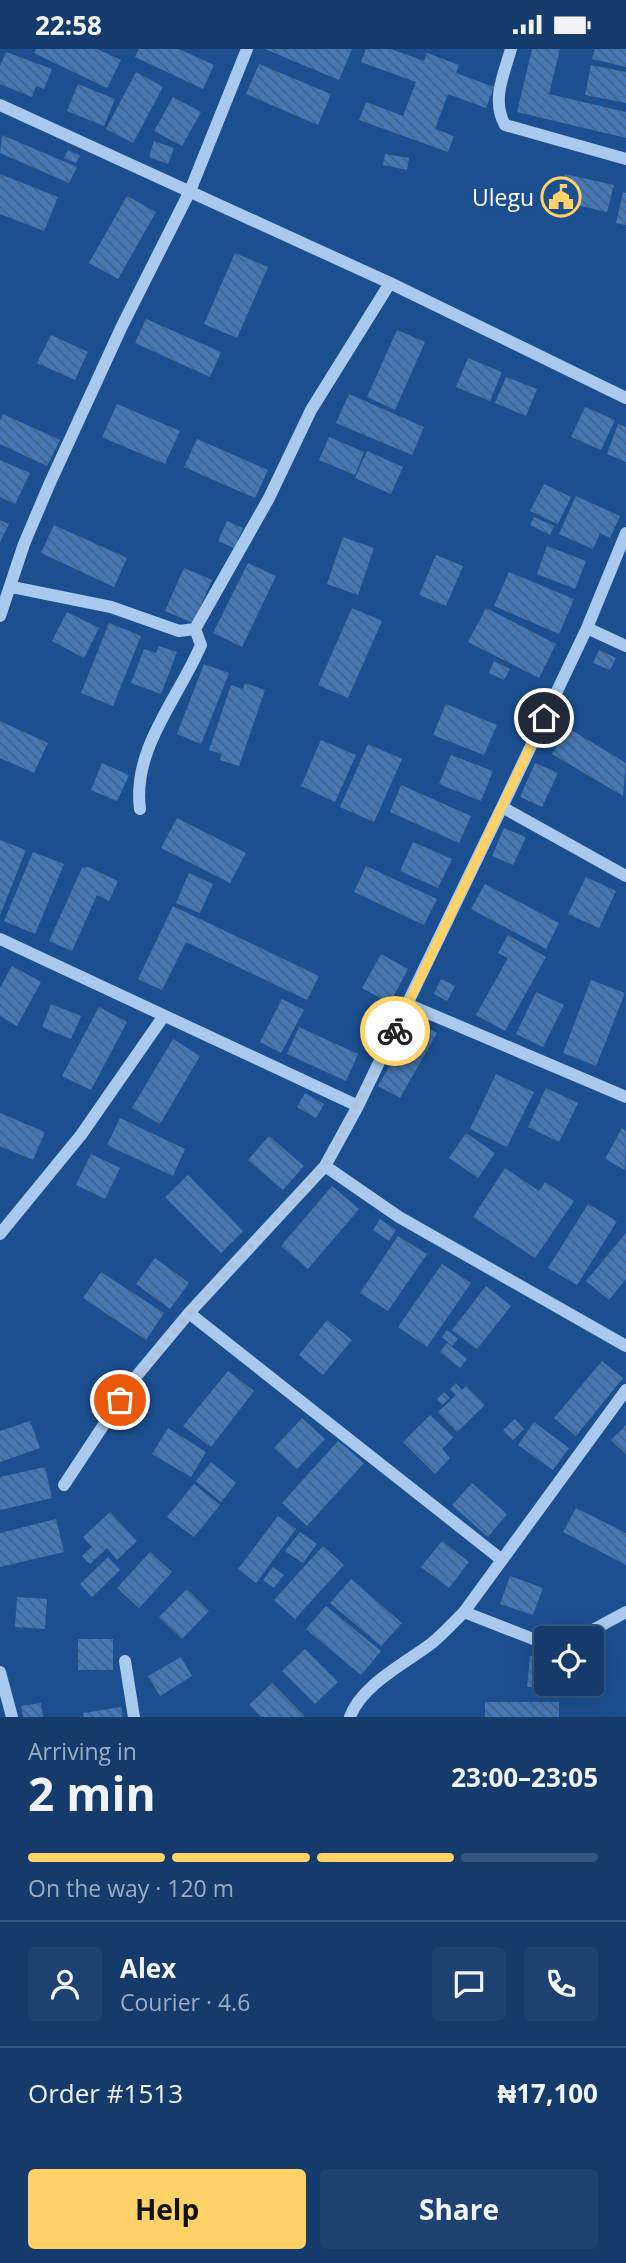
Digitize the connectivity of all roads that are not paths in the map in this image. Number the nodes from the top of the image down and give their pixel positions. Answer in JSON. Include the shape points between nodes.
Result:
{"nodes":[{"id":1,"x":247,"y":49,"type":"edge"},
{"id":2,"x":511,"y":49,"type":"edge"},
{"id":3,"x":0,"y":105,"type":"edge"},
{"id":4,"x":626,"y":159,"type":"edge"},
{"id":5,"x":191,"y":191,"type":"junction"},
{"id":6,"x":390,"y":283,"type":"junction"},
{"id":7,"x":626,"y":398,"type":"edge"},
{"id":8,"x":626,"y":533,"type":"edge"},
{"id":9,"x":12,"y":587,"type":"junction"},
{"id":10,"x":0,"y":617,"type":"edge"},
{"id":11,"x":587,"y":628,"type":"junction"},
{"id":12,"x":195,"y":629,"type":"junction"},
{"id":13,"x":626,"y":646,"type":"edge"},
{"id":14,"x":502,"y":807,"type":"junction"},
{"id":15,"x":140,"y":809,"type":"dead end"},
{"id":16,"x":626,"y":876,"type":"edge"},
{"id":17,"x":0,"y":939,"type":"edge"},
{"id":18,"x":407,"y":1004,"type":"junction"},
{"id":19,"x":163,"y":1017,"type":"junction"},
{"id":20,"x":626,"y":1097,"type":"edge"},
{"id":21,"x":358,"y":1106,"type":"junction"},
{"id":22,"x":325,"y":1166,"type":"junction"},
{"id":23,"x":0,"y":1234,"type":"edge"},
{"id":24,"x":189,"y":1313,"type":"junction"},
{"id":25,"x":626,"y":1346,"type":"edge"},
{"id":26,"x":626,"y":1390,"type":"edge"},
{"id":27,"x":64,"y":1485,"type":"dead end"},
{"id":28,"x":502,"y":1560,"type":"junction"},
{"id":29,"x":464,"y":1612,"type":"junction"},
{"id":30,"x":626,"y":1612,"type":"edge"},
{"id":31,"x":601,"y":1626,"type":"edge"},
{"id":32,"x":534,"y":1639,"type":"edge"},
{"id":33,"x":125,"y":1661,"type":"dead end"},
{"id":34,"x":0,"y":1671,"type":"edge"},
{"id":35,"x":12,"y":1717,"type":"edge"},
{"id":36,"x":134,"y":1717,"type":"edge"},
{"id":37,"x":350,"y":1717,"type":"edge"}],
"edges":[{"from":1,"to":5,"type":"street"},
{"from":2,"to":4,"type":"street","via":[[497,98],[505,125]]},
{"from":3,"to":5,"type":"street"},
{"from":5,"to":6,"type":"street"},
{"from":5,"to":9,"type":"street","via":[[122,325],[49,485]]},
{"from":6,"to":7,"type":"street"},
{"from":6,"to":12,"type":"street","via":[[311,410],[269,498]]},
{"from":8,"to":11,"type":"street"},
{"from":9,"to":10,"type":"street"},
{"from":9,"to":12,"type":"street","via":[[111,607],[179,631]]},
{"from":11,"to":13,"type":"street"},
{"from":11,"to":14,"type":"street"},
{"from":12,"to":15,"type":"street","via":[[201,645],[141,766],[136,785]]},
{"from":14,"to":16,"type":"street"},
{"from":14,"to":18,"type":"street"},
{"from":17,"to":19,"type":"street"},
{"from":18,"to":20,"type":"street"},
{"from":18,"to":21,"type":"street"},
{"from":19,"to":21,"type":"street"},
{"from":19,"to":23,"type":"street","via":[[80,1135]]},
{"from":21,"to":22,"type":"street"},
{"from":22,"to":24,"type":"street"},
{"from":22,"to":25,"type":"street","via":[[399,1217]]},
{"from":24,"to":27,"type":"street","via":[[134,1379]]},
{"from":24,"to":28,"type":"street"},
{"from":26,"to":28,"type":"street"},
{"from":28,"to":29,"type":"street"},
{"from":29,"to":32,"type":"street"},
{"from":29,"to":37,"type":"street","via":[[381,1681],[354,1706]]},
{"from":30,"to":31,"type":"street"},
{"from":33,"to":36,"type":"street"},
{"from":34,"to":35,"type":"street"}]}
